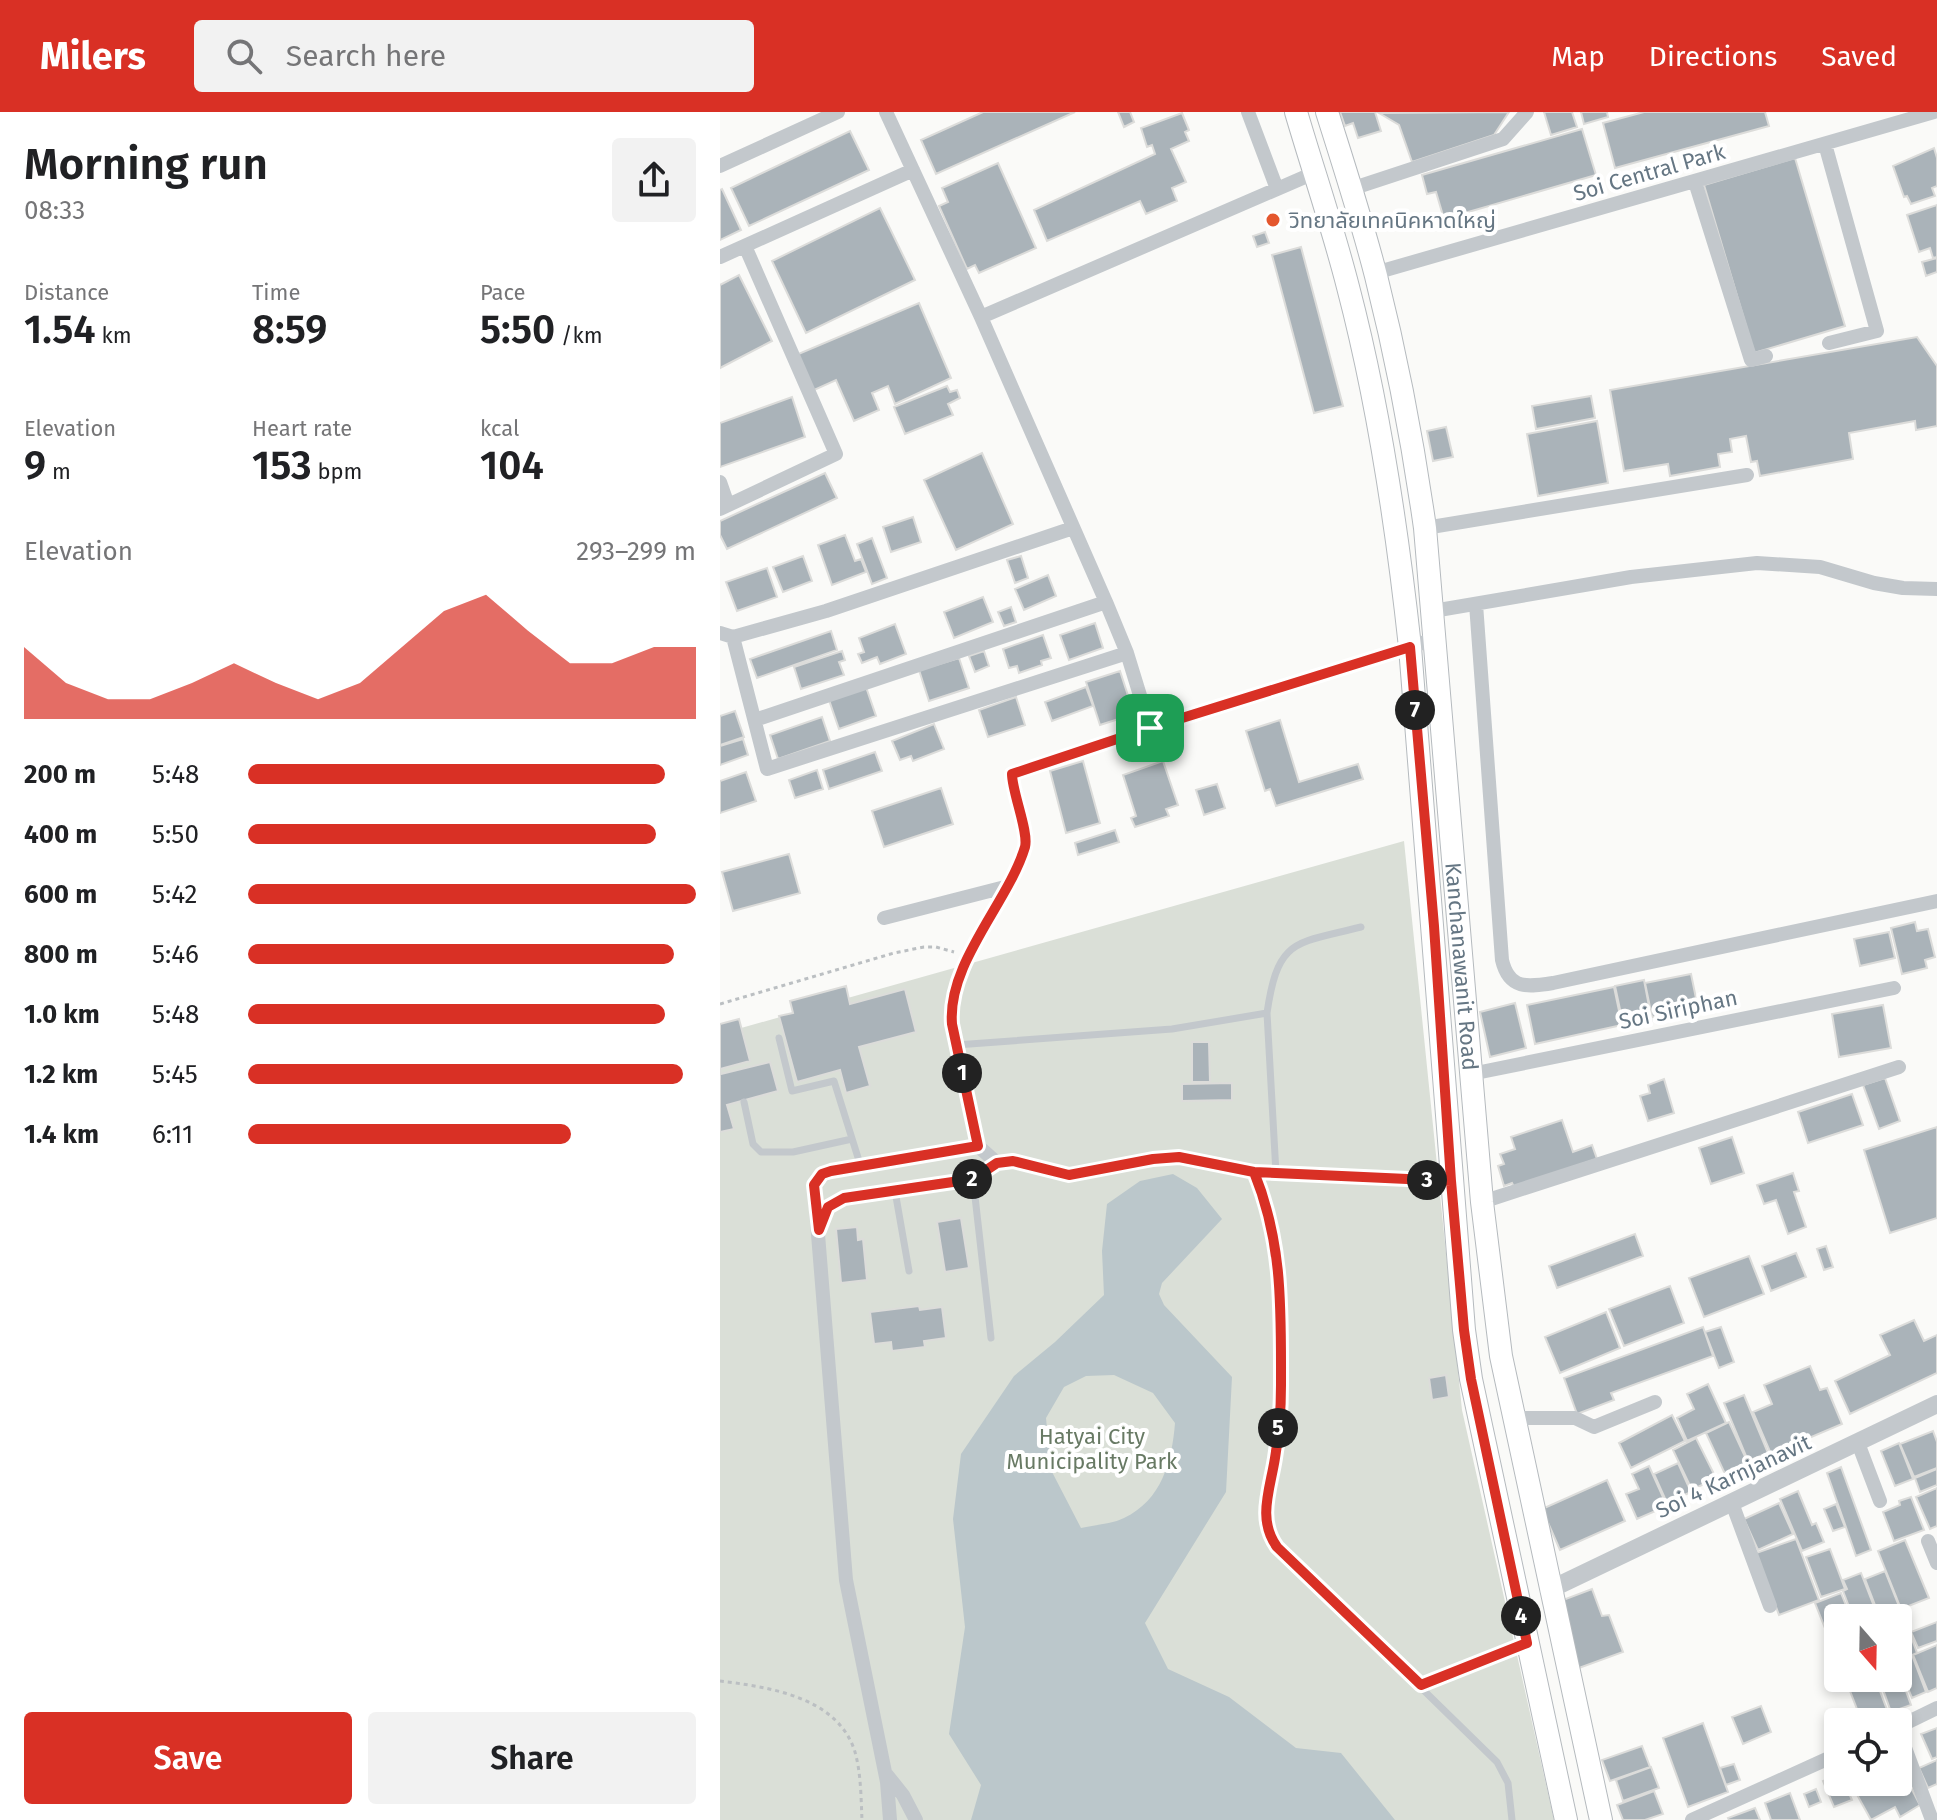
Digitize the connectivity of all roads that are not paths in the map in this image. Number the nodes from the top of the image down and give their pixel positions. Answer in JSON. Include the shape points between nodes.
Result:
{"nodes":[{"id":1,"x":838,"y":112,"type":"edge"},
{"id":2,"x":886,"y":112,"type":"edge"},
{"id":3,"x":1248,"y":112,"type":"edge"},
{"id":4,"x":1296,"y":112,"type":"edge"},
{"id":5,"x":1327,"y":112,"type":"edge"},
{"id":6,"x":1527,"y":112,"type":"edge"},
{"id":7,"x":1934,"y":112,"type":"edge"},
{"id":8,"x":1825,"y":144,"type":"junction"},
{"id":9,"x":720,"y":166,"type":"edge"},
{"id":10,"x":913,"y":170,"type":"junction"},
{"id":11,"x":1314,"y":173,"type":"junction"},
{"id":12,"x":1695,"y":182,"type":"junction"},
{"id":13,"x":1277,"y":189,"type":"junction"},
{"id":14,"x":1351,"y":189,"type":"junction"},
{"id":15,"x":745,"y":246,"type":"junction"},
{"id":16,"x":720,"y":257,"type":"edge"},
{"id":17,"x":1375,"y":273,"type":"junction"},
{"id":18,"x":981,"y":317,"type":"junction"},
{"id":19,"x":1829,"y":343,"type":"dead end"},
{"id":20,"x":1766,"y":356,"type":"dead end"},
{"id":21,"x":1747,"y":475,"type":"dead end"},
{"id":22,"x":720,"y":482,"type":"edge"},
{"id":23,"x":724,"y":507,"type":"edge"},
{"id":24,"x":1073,"y":528,"type":"junction"},
{"id":25,"x":1425,"y":528,"type":"junction"},
{"id":26,"x":1937,"y":589,"type":"edge"},
{"id":27,"x":1106,"y":602,"type":"junction"},
{"id":28,"x":1476,"y":604,"type":"junction"},
{"id":29,"x":1433,"y":611,"type":"junction"},
{"id":30,"x":726,"y":635,"type":"edge"},
{"id":31,"x":1435,"y":639,"type":"junction"},
{"id":32,"x":1410,"y":647,"type":"junction"},
{"id":33,"x":1127,"y":653,"type":"junction"},
{"id":34,"x":755,"y":720,"type":"junction"},
{"id":35,"x":1150,"y":728,"type":"junction"},
{"id":36,"x":1005,"y":887,"type":"junction"},
{"id":37,"x":1937,"y":901,"type":"edge"},
{"id":38,"x":884,"y":918,"type":"dead end"},
{"id":39,"x":1361,"y":927,"type":"dead end"},
{"id":40,"x":1894,"y":988,"type":"dead end"},
{"id":41,"x":1267,"y":1013,"type":"junction"},
{"id":42,"x":779,"y":1038,"type":"dead end"},
{"id":43,"x":956,"y":1045,"type":"junction"},
{"id":44,"x":1899,"y":1067,"type":"dead end"},
{"id":45,"x":1471,"y":1074,"type":"junction"},
{"id":46,"x":744,"y":1102,"type":"dead end"},
{"id":47,"x":852,"y":1139,"type":"junction"},
{"id":48,"x":978,"y":1146,"type":"junction"},
{"id":49,"x":997,"y":1163,"type":"junction"},
{"id":50,"x":860,"y":1164,"type":"junction"},
{"id":51,"x":1254,"y":1172,"type":"junction"},
{"id":52,"x":1276,"y":1173,"type":"junction"},
{"id":53,"x":973,"y":1179,"type":"junction"},
{"id":54,"x":1451,"y":1181,"type":"junction"},
{"id":55,"x":895,"y":1189,"type":"junction"},
{"id":56,"x":1482,"y":1202,"type":"junction"},
{"id":57,"x":819,"y":1230,"type":"junction"},
{"id":58,"x":909,"y":1271,"type":"dead end"},
{"id":59,"x":991,"y":1338,"type":"dead end"},
{"id":60,"x":1655,"y":1402,"type":"dead end"},
{"id":61,"x":1935,"y":1409,"type":"edge"},
{"id":62,"x":1514,"y":1418,"type":"junction"},
{"id":63,"x":1858,"y":1443,"type":"junction"},
{"id":64,"x":1880,"y":1501,"type":"dead end"},
{"id":65,"x":1732,"y":1503,"type":"junction"},
{"id":66,"x":1928,"y":1541,"type":"dead end"},
{"id":67,"x":1937,"y":1563,"type":"edge"},
{"id":68,"x":1549,"y":1590,"type":"junction"},
{"id":69,"x":1770,"y":1606,"type":"dead end"},
{"id":70,"x":1527,"y":1643,"type":"junction"},
{"id":71,"x":1421,"y":1685,"type":"junction"},
{"id":72,"x":1937,"y":1708,"type":"edge"},
{"id":73,"x":1912,"y":1721,"type":"edge"},
{"id":74,"x":1824,"y":1760,"type":"edge"},
{"id":75,"x":1912,"y":1766,"type":"edge"},
{"id":76,"x":884,"y":1772,"type":"junction"},
{"id":77,"x":890,"y":1820,"type":"edge"},
{"id":78,"x":916,"y":1820,"type":"edge"},
{"id":79,"x":1512,"y":1820,"type":"edge"},
{"id":80,"x":1566,"y":1820,"type":"edge"},
{"id":81,"x":1601,"y":1820,"type":"edge"},
{"id":82,"x":1692,"y":1820,"type":"edge"},
{"id":83,"x":1932,"y":1820,"type":"edge"}],
"edges":[{"from":1,"to":9,"type":"street"},
{"from":2,"to":10,"type":"street"},
{"from":3,"to":13,"type":"street"},
{"from":4,"to":11,"type":"main road","name":"Kanchanawanit Road"},
{"from":5,"to":14,"type":"main road","name":"Kanchanawanit Road"},
{"from":6,"to":14,"type":"street","via":[[1503,139]]},
{"from":7,"to":8,"type":"street","name":"Soi Central Park"},
{"from":8,"to":12,"type":"street","name":"Soi Central Park"},
{"from":8,"to":19,"type":"street","via":[[1877,331]]},
{"from":10,"to":15,"type":"street"},
{"from":10,"to":18,"type":"street"},
{"from":11,"to":13,"type":"street"},
{"from":11,"to":32,"type":"main road","name":"Kanchanawanit Road","via":[[1360,341],[1391,503]]},
{"from":12,"to":17,"type":"street","name":"Soi Central Park"},
{"from":12,"to":20,"type":"street","via":[[1751,360]]},
{"from":13,"to":18,"type":"street"},
{"from":14,"to":17,"type":"main road","name":"Kanchanawanit Road"},
{"from":15,"to":16,"type":"street"},
{"from":15,"to":23,"type":"street","via":[[836,454]]},
{"from":17,"to":25,"type":"main road","name":"Kanchanawanit Road","via":[[1410,430]]},
{"from":18,"to":24,"type":"street"},
{"from":21,"to":25,"type":"street"},
{"from":22,"to":23,"type":"street"},
{"from":24,"to":27,"type":"street"},
{"from":24,"to":30,"type":"street","via":[[826,611]]},
{"from":25,"to":29,"type":"main road","name":"Kanchanawanit Road"},
{"from":26,"to":28,"type":"street","via":[[1874,583],[1820,567],[1757,563],[1631,577]]},
{"from":27,"to":33,"type":"street"},
{"from":27,"to":34,"type":"street"},
{"from":28,"to":29,"type":"street"},
{"from":28,"to":37,"type":"street","via":[[1502,960],[1509,978],[1526,986],[1553,983]]},
{"from":29,"to":31,"type":"main road","name":"Kanchanawanit Road"},
{"from":30,"to":34,"type":"street"},
{"from":31,"to":32,"type":"street"},
{"from":31,"to":45,"type":"main road","name":"Kanchanawanit Road"},
{"from":32,"to":35,"type":"street"},
{"from":32,"to":54,"type":"main road","name":"Kanchanawanit Road"},
{"from":33,"to":34,"type":"street","via":[[767,769]]},
{"from":33,"to":35,"type":"street"},
{"from":35,"to":36,"type":"street","via":[[1012,774],[1026,844]]},
{"from":36,"to":38,"type":"street"},
{"from":36,"to":43,"type":"street","via":[[952,1005]]},
{"from":39,"to":41,"type":"lane","via":[[1288,950],[1273,975]]},
{"from":40,"to":45,"type":"street","name":"Soi Siriphan"},
{"from":41,"to":43,"type":"lane","via":[[1172,1029]]},
{"from":41,"to":52,"type":"lane"},
{"from":42,"to":47,"type":"lane","via":[[792,1091],[834,1081]]},
{"from":43,"to":48,"type":"street"},
{"from":44,"to":56,"type":"street"},
{"from":45,"to":56,"type":"main road","name":"Kanchanawanit Road"},
{"from":46,"to":47,"type":"lane","via":[[753,1144],[761,1152],[793,1152]]},
{"from":47,"to":50,"type":"lane"},
{"from":48,"to":49,"type":"street"},
{"from":48,"to":50,"type":"street"},
{"from":49,"to":51,"type":"street","via":[[1013,1161],[1069,1175],[1179,1157]]},
{"from":49,"to":53,"type":"street"},
{"from":50,"to":57,"type":"street","via":[[822,1174],[815,1182]]},
{"from":51,"to":52,"type":"street"},
{"from":51,"to":71,"type":"lane","via":[[1277,1247],[1280,1321],[1281,1389],[1266,1526],[1277,1547]]},
{"from":52,"to":54,"type":"street"},
{"from":53,"to":55,"type":"street"},
{"from":53,"to":59,"type":"lane"},
{"from":54,"to":70,"type":"main road","name":"Kanchanawanit Road","via":[[1471,1379]]},
{"from":55,"to":57,"type":"street","via":[[835,1201]]},
{"from":55,"to":58,"type":"lane"},
{"from":56,"to":62,"type":"main road","name":"Kanchanawanit Road"},
{"from":57,"to":76,"type":"street","via":[[846,1580]]},
{"from":60,"to":62,"type":"street","via":[[1594,1427],[1575,1418]]},
{"from":61,"to":63,"type":"street","name":"Soi 4 Karnjanavit"},
{"from":62,"to":68,"type":"main road","name":"Kanchanawanit Road"},
{"from":63,"to":64,"type":"street"},
{"from":63,"to":65,"type":"street","name":"Soi 4 Karnjanavit"},
{"from":65,"to":68,"type":"street","name":"Soi 4 Karnjanavit"},
{"from":65,"to":69,"type":"street"},
{"from":66,"to":67,"type":"street"},
{"from":68,"to":81,"type":"main road","name":"Kanchanawanit Road"},
{"from":70,"to":71,"type":"lane"},
{"from":70,"to":80,"type":"main road","name":"Kanchanawanit Road"},
{"from":71,"to":79,"type":"lane","via":[[1504,1772]]},
{"from":72,"to":73,"type":"street"},
{"from":74,"to":82,"type":"street"},
{"from":75,"to":83,"type":"street"},
{"from":76,"to":77,"type":"street"},
{"from":76,"to":78,"type":"street"}]}
